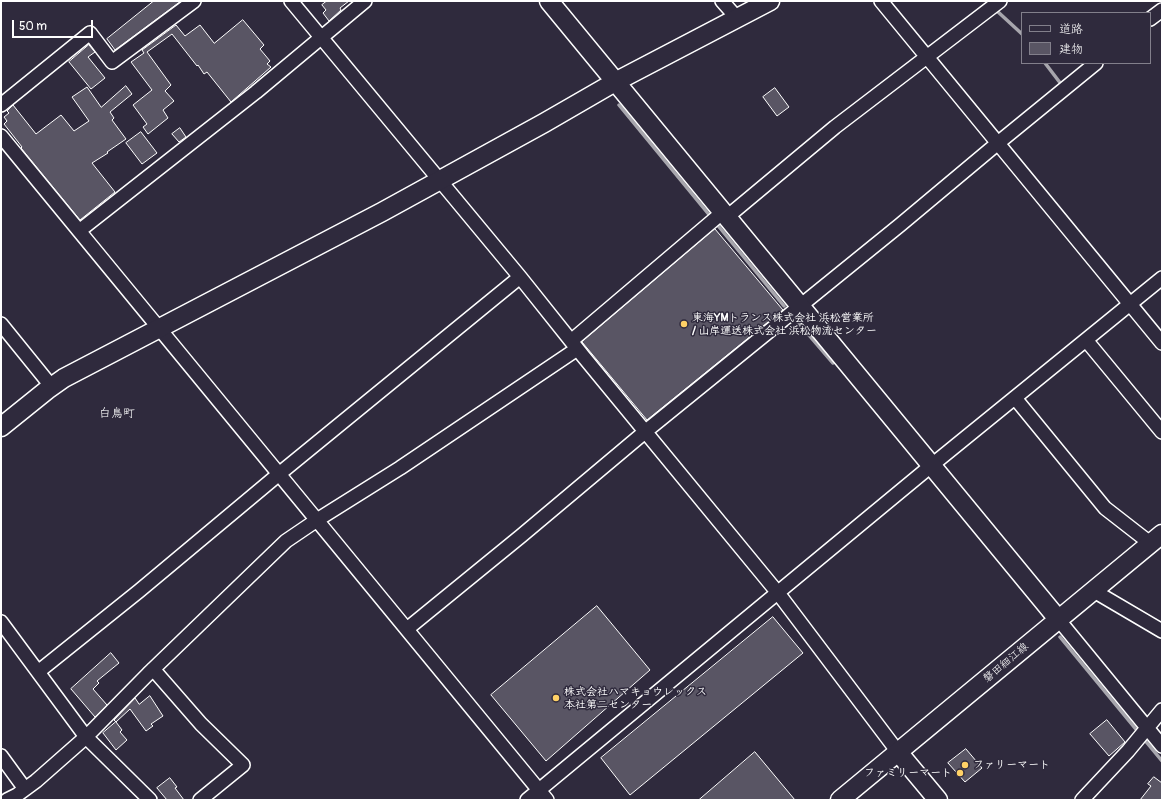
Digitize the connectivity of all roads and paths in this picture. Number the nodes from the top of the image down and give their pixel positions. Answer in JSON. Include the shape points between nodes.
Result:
{"nodes":[{"id":1,"x":194,"y":1,"type":"edge"},
{"id":2,"x":291,"y":1,"type":"edge"},
{"id":3,"x":365,"y":1,"type":"edge"},
{"id":4,"x":549,"y":1,"type":"edge"},
{"id":5,"x":722,"y":1,"type":"edge"},
{"id":6,"x":770,"y":1,"type":"edge"},
{"id":7,"x":881,"y":1,"type":"edge"},
{"id":8,"x":992,"y":3,"type":"edge"},
{"id":9,"x":1162,"y":10,"type":"edge"},
{"id":10,"x":737,"y":18,"type":"junction"},
{"id":11,"x":1151,"y":19,"type":"edge"},
{"id":12,"x":320,"y":37,"type":"junction"},
{"id":13,"x":927,"y":56,"type":"junction"},
{"id":14,"x":1095,"y":64,"type":"edge"},
{"id":15,"x":615,"y":82,"type":"junction"},
{"id":16,"x":1,"y":105,"type":"edge"},
{"id":17,"x":1,"y":136,"type":"edge"},
{"id":18,"x":998,"y":143,"type":"junction"},
{"id":19,"x":440,"y":181,"type":"junction"},
{"id":20,"x":719,"y":217,"type":"junction"},
{"id":21,"x":79,"y":231,"type":"junction"},
{"id":22,"x":520,"y":277,"type":"junction"},
{"id":23,"x":1162,"y":278,"type":"edge"},
{"id":24,"x":1130,"y":304,"type":"junction"},
{"id":25,"x":800,"y":306,"type":"junction"},
{"id":26,"x":1,"y":324,"type":"edge"},
{"id":27,"x":160,"y":329,"type":"junction"},
{"id":28,"x":1086,"y":340,"type":"junction"},
{"id":29,"x":1162,"y":343,"type":"edge"},
{"id":30,"x":574,"y":345,"type":"junction"},
{"id":31,"x":52,"y":387,"type":"junction"},
{"id":32,"x":1015,"y":398,"type":"junction"},
{"id":33,"x":1,"y":427,"type":"edge"},
{"id":34,"x":646,"y":431,"type":"junction"},
{"id":35,"x":1162,"y":432,"type":"edge"},
{"id":36,"x":932,"y":465,"type":"junction"},
{"id":37,"x":279,"y":474,"type":"junction"},
{"id":38,"x":317,"y":520,"type":"junction"},
{"id":39,"x":1156,"y":539,"type":"edge"},
{"id":40,"x":1094,"y":591,"type":"junction"},
{"id":41,"x":778,"y":593,"type":"junction"},
{"id":42,"x":1058,"y":619,"type":"junction"},
{"id":43,"x":1,"y":622,"type":"edge"},
{"id":44,"x":407,"y":629,"type":"junction"},
{"id":45,"x":1162,"y":631,"type":"edge"},
{"id":46,"x":153,"y":669,"type":"junction"},
{"id":47,"x":38,"y":672,"type":"junction"},
{"id":48,"x":1162,"y":710,"type":"edge"},
{"id":49,"x":1143,"y":732,"type":"junction"},
{"id":50,"x":86,"y":737,"type":"junction"},
{"id":51,"x":1162,"y":746,"type":"edge"},
{"id":52,"x":898,"y":752,"type":"junction"},
{"id":53,"x":1,"y":756,"type":"edge"},
{"id":54,"x":25,"y":789,"type":"junction"},
{"id":55,"x":543,"y":795,"type":"edge"},
{"id":56,"x":7,"y":800,"type":"edge"},
{"id":57,"x":150,"y":800,"type":"edge"},
{"id":58,"x":200,"y":800,"type":"edge"},
{"id":59,"x":527,"y":800,"type":"edge"},
{"id":60,"x":840,"y":800,"type":"edge"},
{"id":61,"x":938,"y":800,"type":"edge"},
{"id":62,"x":1082,"y":800,"type":"edge"}],
"edges":[{"from":1,"to":16,"type":"street","via":[[112,62],[90,33]]},
{"from":2,"to":12,"type":"street"},
{"from":3,"to":12,"type":"street"},
{"from":4,"to":15,"type":"street"},
{"from":5,"to":10,"type":"street"},
{"from":6,"to":10,"type":"street"},
{"from":7,"to":13,"type":"street"},
{"from":8,"to":13,"type":"street"},
{"from":9,"to":11,"type":"street"},
{"from":10,"to":15,"type":"street"},
{"from":12,"to":19,"type":"street"},
{"from":12,"to":21,"type":"street","via":[[256,92]]},
{"from":13,"to":18,"type":"street"},
{"from":13,"to":20,"type":"street"},
{"from":14,"to":18,"type":"street"},
{"from":15,"to":19,"type":"street"},
{"from":15,"to":20,"type":"street"},
{"from":17,"to":21,"type":"street"},
{"from":18,"to":24,"type":"street"},
{"from":18,"to":25,"type":"street"},
{"from":19,"to":22,"type":"street"},
{"from":19,"to":27,"type":"street"},
{"from":20,"to":25,"type":"street"},
{"from":20,"to":30,"type":"street"},
{"from":21,"to":27,"type":"street"},
{"from":22,"to":30,"type":"street"},
{"from":22,"to":37,"type":"street"},
{"from":23,"to":24,"type":"street"},
{"from":24,"to":28,"type":"street"},
{"from":24,"to":29,"type":"street"},
{"from":25,"to":34,"type":"street"},
{"from":25,"to":36,"type":"street"},
{"from":26,"to":31,"type":"street"},
{"from":27,"to":31,"type":"street","via":[[64,378]]},
{"from":27,"to":37,"type":"street"},
{"from":28,"to":32,"type":"street"},
{"from":28,"to":35,"type":"street"},
{"from":30,"to":34,"type":"street"},
{"from":30,"to":38,"type":"street","via":[[406,464]]},
{"from":31,"to":33,"type":"street"},
{"from":32,"to":36,"type":"street"},
{"from":32,"to":39,"type":"street","via":[[1105,508]]},
{"from":34,"to":41,"type":"street"},
{"from":34,"to":44,"type":"street"},
{"from":36,"to":41,"type":"street"},
{"from":36,"to":42,"type":"street"},
{"from":37,"to":38,"type":"street"},
{"from":37,"to":47,"type":"street"},
{"from":38,"to":44,"type":"street"},
{"from":38,"to":46,"type":"street","via":[[286,541]]},
{"from":39,"to":40,"type":"street","name":"磐田細江線"},
{"from":40,"to":42,"type":"street","name":"磐田細江線"},
{"from":40,"to":45,"type":"street"},
{"from":41,"to":52,"type":"street"},
{"from":41,"to":55,"type":"street"},
{"from":42,"to":49,"type":"street"},
{"from":42,"to":52,"type":"street","name":"磐田細江線"},
{"from":43,"to":47,"type":"street"},
{"from":44,"to":55,"type":"street"},
{"from":46,"to":50,"type":"street"},
{"from":46,"to":58,"type":"street","via":[[201,724],[243,766]]},
{"from":47,"to":50,"type":"street"},
{"from":48,"to":49,"type":"street"},
{"from":49,"to":51,"type":"street"},
{"from":49,"to":62,"type":"street"},
{"from":50,"to":54,"type":"street"},
{"from":50,"to":57,"type":"street"},
{"from":52,"to":60,"type":"street","name":"磐田細江線"},
{"from":52,"to":61,"type":"street"},
{"from":53,"to":54,"type":"street"},
{"from":54,"to":56,"type":"street"},
{"from":55,"to":59,"type":"street"}]}
